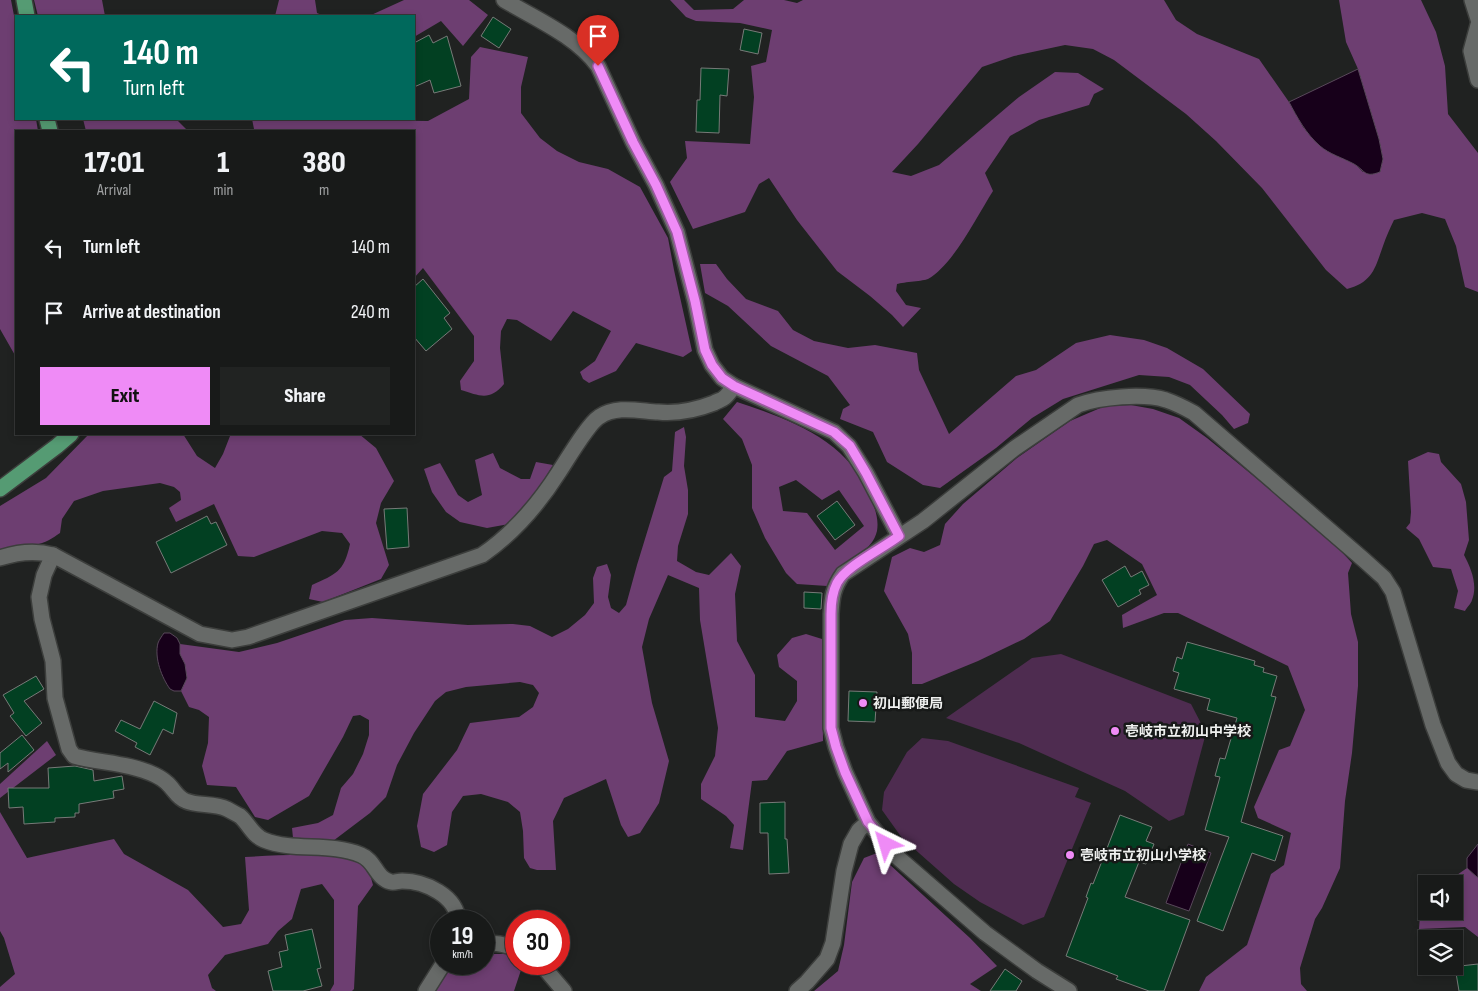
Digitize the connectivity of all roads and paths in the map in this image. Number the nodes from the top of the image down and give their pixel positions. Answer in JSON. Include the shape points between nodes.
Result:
{"nodes":[{"id":1,"x":24,"y":0,"type":"edge"},
{"id":2,"x":504,"y":0,"type":"edge"},
{"id":3,"x":1472,"y":0,"type":"edge"},
{"id":4,"x":27,"y":15,"type":"edge"},
{"id":5,"x":1478,"y":19,"type":"edge"},
{"id":6,"x":1478,"y":26,"type":"edge"},
{"id":7,"x":1478,"y":80,"type":"edge"},
{"id":8,"x":734,"y":386,"type":"junction"},
{"id":9,"x":69,"y":435,"type":"edge"},
{"id":10,"x":0,"y":489,"type":"edge"},
{"id":11,"x":899,"y":536,"type":"junction"},
{"id":12,"x":53,"y":555,"type":"junction"},
{"id":13,"x":0,"y":558,"type":"edge"},
{"id":14,"x":1478,"y":782,"type":"edge"},
{"id":15,"x":868,"y":822,"type":"junction"},
{"id":16,"x":456,"y":910,"type":"edge"},
{"id":17,"x":436,"y":975,"type":"edge"},
{"id":18,"x":550,"y":975,"type":"edge"},
{"id":19,"x":426,"y":991,"type":"edge"},
{"id":20,"x":564,"y":991,"type":"edge"},
{"id":21,"x":797,"y":991,"type":"edge"},
{"id":22,"x":1069,"y":991,"type":"edge"}],
"edges":[{"from":1,"to":4,"type":"main road"},
{"from":2,"to":8,"type":"street","via":[[575,42],[598,66],[677,232],[705,350],[722,378]]},
{"from":3,"to":5,"type":"street"},
{"from":6,"to":7,"type":"street","via":[[1471,51]]},
{"from":8,"to":11,"type":"street","via":[[834,432],[850,446]]},
{"from":8,"to":12,"type":"street","via":[[724,398],[701,408],[679,413],[628,409],[598,417],[533,508],[499,544],[482,555],[248,637],[232,640],[200,634]]},
{"from":9,"to":10,"type":"main road"},
{"from":11,"to":14,"type":"street","via":[[1015,448],[1078,405],[1136,396],[1166,400],[1194,413],[1384,578],[1393,592],[1433,725],[1448,763],[1456,774]]},
{"from":11,"to":15,"type":"street","via":[[843,574],[832,596],[831,728],[845,772]]},
{"from":12,"to":13,"type":"street","via":[[31,552]]},
{"from":12,"to":16,"type":"street","via":[[38,597],[53,661],[55,698],[69,749],[74,756],[127,766],[154,775],[168,783],[186,802],[224,808],[240,817],[262,839],[277,844],[362,855],[373,863],[383,878],[434,889]]},
{"from":15,"to":21,"type":"street","via":[[851,844],[827,959]]},
{"from":15,"to":22,"type":"street","via":[[895,854],[985,933]]},
{"from":17,"to":19,"type":"street"},
{"from":18,"to":20,"type":"street"}]}
